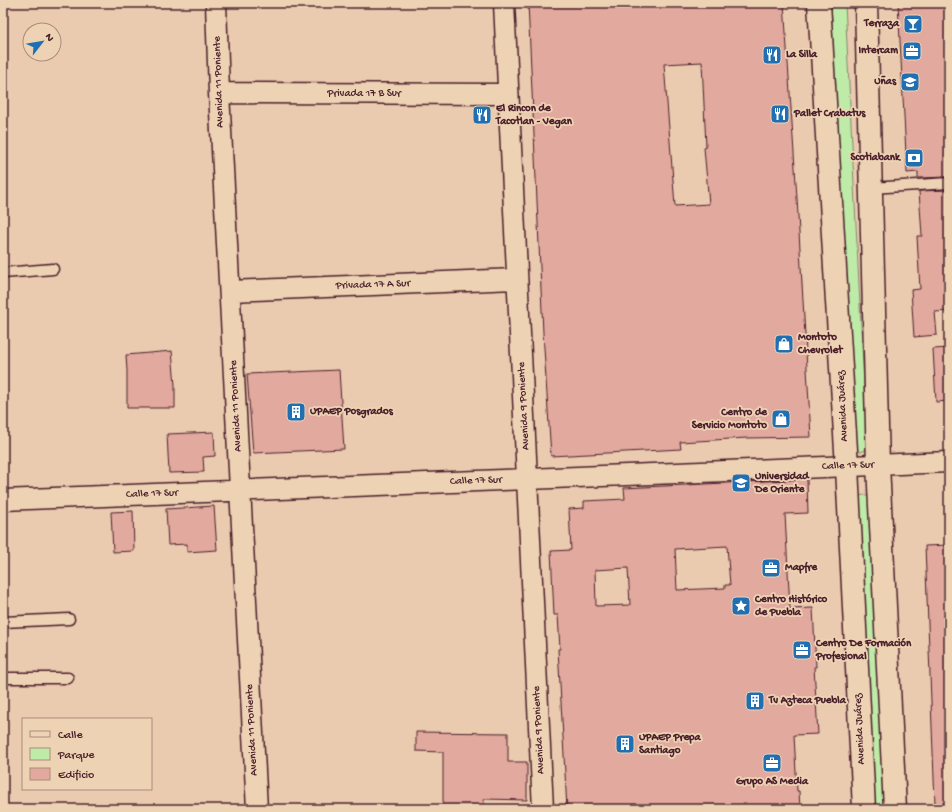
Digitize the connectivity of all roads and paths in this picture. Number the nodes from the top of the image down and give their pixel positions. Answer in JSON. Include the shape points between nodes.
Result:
{"nodes":[{"id":1,"x":216,"y":3,"type":"edge"},
{"id":2,"x":504,"y":3,"type":"edge"},
{"id":3,"x":819,"y":3,"type":"edge"},
{"id":4,"x":866,"y":3,"type":"edge"},
{"id":5,"x":219,"y":93,"type":"junction"},
{"id":6,"x":508,"y":94,"type":"junction"},
{"id":7,"x":949,"y":183,"type":"edge"},
{"id":8,"x":871,"y":188,"type":"junction"},
{"id":9,"x":53,"y":269,"type":"dead end"},
{"id":10,"x":3,"y":273,"type":"edge"},
{"id":11,"x":517,"y":279,"type":"junction"},
{"id":12,"x":230,"y":291,"type":"junction"},
{"id":13,"x":949,"y":462,"type":"edge"},
{"id":14,"x":878,"y":465,"type":"junction"},
{"id":15,"x":847,"y":466,"type":"junction"},
{"id":16,"x":527,"y":479,"type":"junction"},
{"id":17,"x":240,"y":490,"type":"junction"},
{"id":18,"x":3,"y":500,"type":"edge"},
{"id":19,"x":69,"y":619,"type":"dead end"},
{"id":20,"x":3,"y":622,"type":"edge"},
{"id":21,"x":3,"y":678,"type":"edge"},
{"id":22,"x":68,"y":678,"type":"dead end"},
{"id":23,"x":257,"y":809,"type":"edge"},
{"id":24,"x":543,"y":809,"type":"edge"},
{"id":25,"x":864,"y":809,"type":"edge"},
{"id":26,"x":895,"y":809,"type":"edge"}],
"edges":[{"from":1,"to":5,"type":"street","name":"Avenida 11 Poniente"},
{"from":2,"to":6,"type":"street","name":"Avenida 9 Poniente"},
{"from":3,"to":15,"type":"main road","name":"Avenida Juárez"},
{"from":4,"to":8,"type":"main road"},
{"from":5,"to":6,"type":"street","name":"Privada 17 B Sur"},
{"from":5,"to":12,"type":"street","name":"Avenida 11 Poniente"},
{"from":6,"to":11,"type":"street","name":"Avenida 9 Poniente"},
{"from":7,"to":8,"type":"lane"},
{"from":8,"to":14,"type":"main road"},
{"from":9,"to":10,"type":"lane"},
{"from":11,"to":12,"type":"street","name":"Privada 17 A Sur"},
{"from":11,"to":16,"type":"street","name":"Avenida 9 Poniente"},
{"from":12,"to":17,"type":"street","name":"Avenida 11 Poniente"},
{"from":13,"to":14,"type":"street","name":"Calle 17 Sur"},
{"from":14,"to":15,"type":"street","name":"Calle 17 Sur"},
{"from":14,"to":26,"type":"main road"},
{"from":15,"to":16,"type":"street","name":"Calle 17 Sur"},
{"from":15,"to":25,"type":"main road","name":"Avenida Juárez"},
{"from":16,"to":17,"type":"street","name":"Calle 17 Sur"},
{"from":16,"to":24,"type":"street","name":"Avenida 9 Poniente"},
{"from":17,"to":18,"type":"street","name":"Calle 17 Sur"},
{"from":17,"to":23,"type":"street","name":"Avenida 11 Poniente"},
{"from":19,"to":20,"type":"lane"},
{"from":21,"to":22,"type":"lane"}]}
